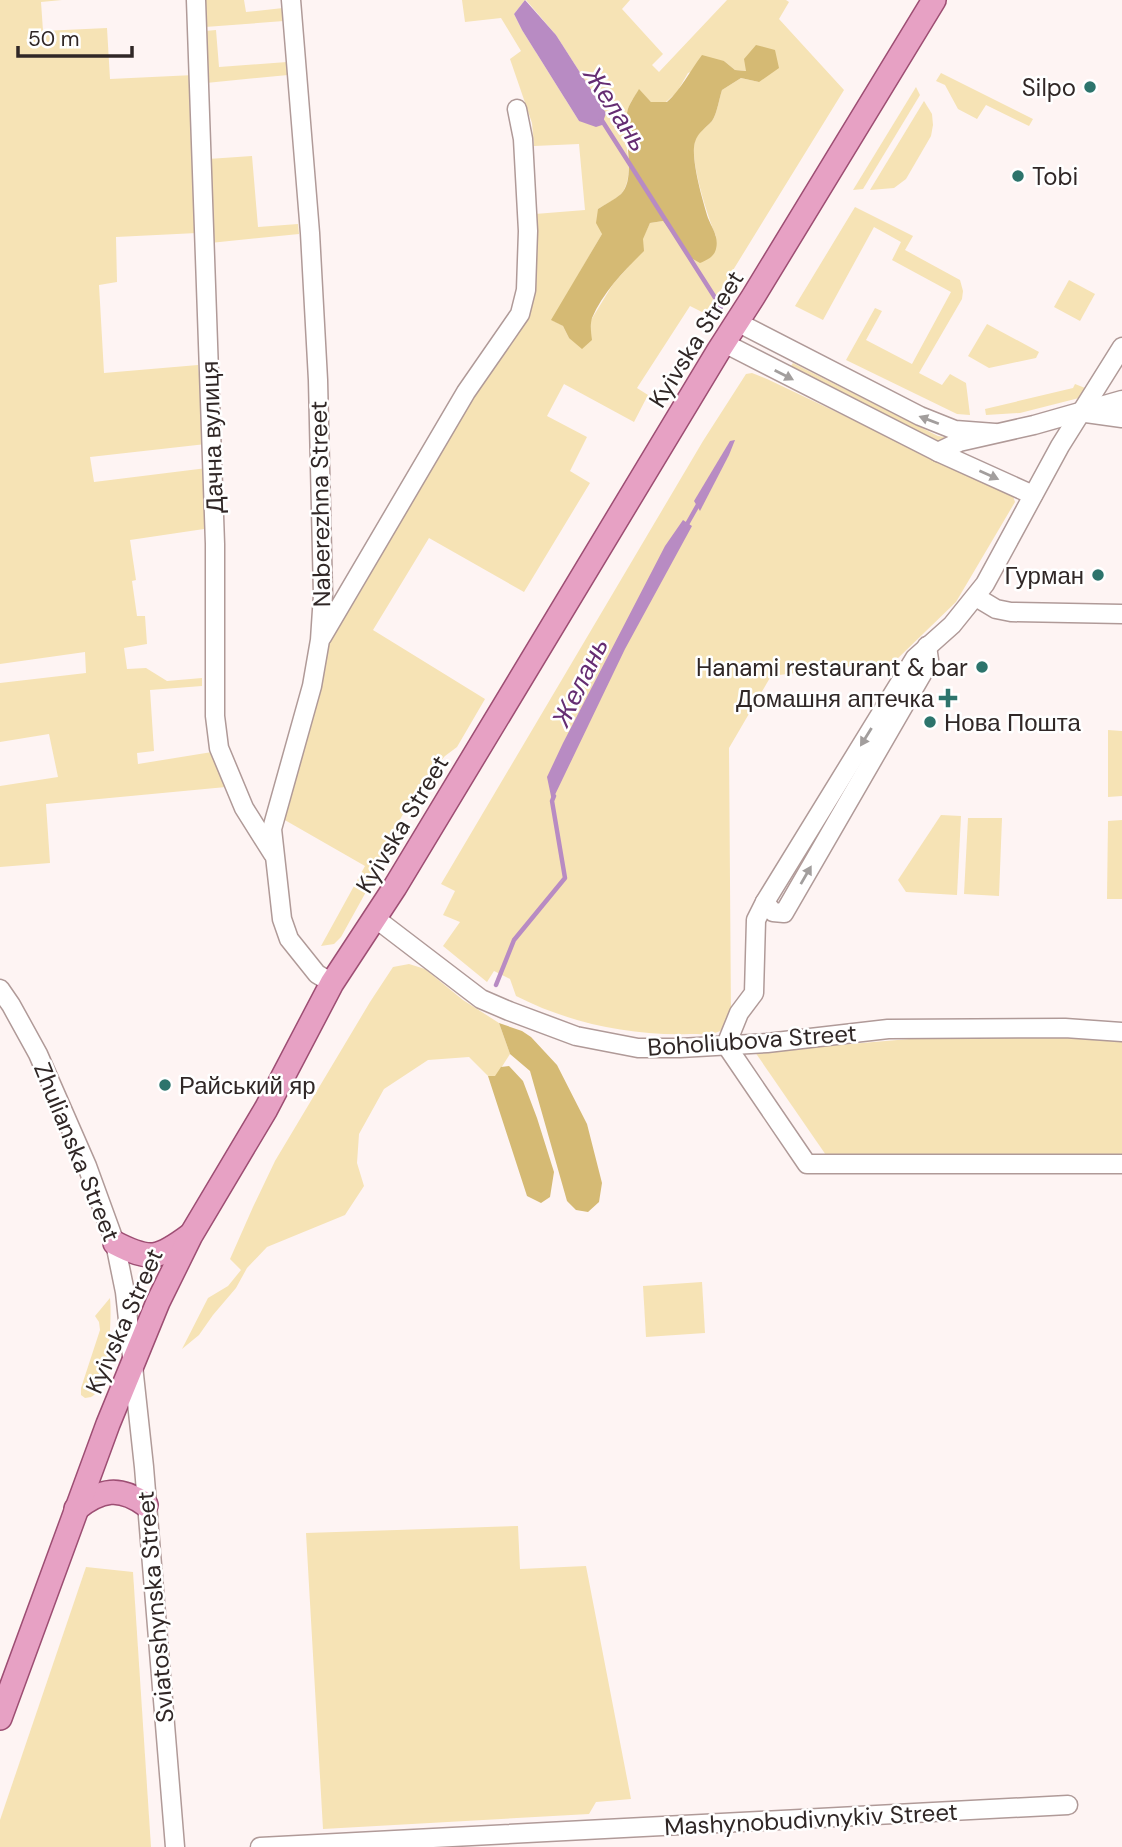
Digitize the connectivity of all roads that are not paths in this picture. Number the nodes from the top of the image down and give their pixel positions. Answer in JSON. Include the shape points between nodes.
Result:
{"nodes":[{"id":1,"x":196,"y":0,"type":"edge"},
{"id":2,"x":292,"y":0,"type":"edge"},
{"id":3,"x":934,"y":0,"type":"edge"},
{"id":4,"x":517,"y":109,"type":"dead end"},
{"id":5,"x":737,"y":321,"type":"junction"},
{"id":6,"x":724,"y":343,"type":"junction"},
{"id":7,"x":1122,"y":347,"type":"edge"},
{"id":8,"x":1122,"y":400,"type":"edge"},
{"id":9,"x":1079,"y":412,"type":"junction"},
{"id":10,"x":1122,"y":418,"type":"edge"},
{"id":11,"x":995,"y":433,"type":"junction"},
{"id":12,"x":938,"y":452,"type":"junction"},
{"id":13,"x":1033,"y":495,"type":"junction"},
{"id":14,"x":976,"y":597,"type":"junction"},
{"id":15,"x":1122,"y":614,"type":"edge"},
{"id":16,"x":320,"y":640,"type":"junction"},
{"id":17,"x":276,"y":859,"type":"junction"},
{"id":18,"x":375,"y":918,"type":"junction"},
{"id":19,"x":332,"y":983,"type":"junction"},
{"id":20,"x":0,"y":989,"type":"edge"},
{"id":21,"x":1122,"y":1032,"type":"edge"},
{"id":22,"x":726,"y":1045,"type":"junction"},
{"id":23,"x":1122,"y":1164,"type":"edge"},
{"id":24,"x":191,"y":1235,"type":"junction"},
{"id":25,"x":115,"y":1243,"type":"junction"},
{"id":26,"x":132,"y":1367,"type":"junction"},
{"id":27,"x":146,"y":1505,"type":"junction"},
{"id":28,"x":76,"y":1509,"type":"junction"},
{"id":29,"x":0,"y":1718,"type":"edge"},
{"id":30,"x":1068,"y":1805,"type":"dead end"},
{"id":31,"x":174,"y":1847,"type":"edge"},
{"id":32,"x":260,"y":1847,"type":"edge"}],
"edges":[{"from":1,"to":17,"type":"street","name":"Дачна вулиця","via":[[215,530],[215,716],[219,748],[244,808]]},
{"from":2,"to":16,"type":"street","name":"Naberezhna Street","via":[[318,380]]},
{"from":3,"to":5,"type":"main road","name":"Kyivska Street"},
{"from":4,"to":16,"type":"street","via":[[528,231],[526,290],[520,314],[466,391]]},
{"from":5,"to":6,"type":"main road","name":"Kyivska Street"},
{"from":11,"to":5,"type":"street","one_way":true,"via":[[955,429],[920,416]]},
{"from":6,"to":12,"type":"street","one_way":true},
{"from":6,"to":18,"type":"main road","name":"Kyivska Street"},
{"from":7,"to":9,"type":"street"},
{"from":8,"to":9,"type":"street"},
{"from":9,"to":10,"type":"street"},
{"from":9,"to":11,"type":"street"},
{"from":9,"to":13,"type":"street"},
{"from":11,"to":12,"type":"street"},
{"from":12,"to":13,"type":"street","one_way":true},
{"from":13,"to":14,"type":"street"},
{"from":14,"to":15,"type":"street","via":[[1011,612]]},
{"from":14,"to":22,"type":"street","via":[[927,646],[925,669],[784,913],[773,912],[765,902],[756,920],[754,993],[739,1013]]},
{"from":16,"to":17,"type":"street","name":"Naberezhna Street","via":[[312,686],[272,830]]},
{"from":17,"to":19,"type":"street","name":"Naberezhna Street","via":[[282,919],[289,939],[317,974]]},
{"from":18,"to":19,"type":"main road","name":"Kyivska Street"},
{"from":18,"to":22,"type":"street","name":"Boholiubova Street","via":[[481,999],[576,1037],[638,1048]]},
{"from":19,"to":24,"type":"main road","name":"Kyivska Street"},
{"from":20,"to":25,"type":"street","name":"Zhulianska Street","via":[[38,1054]]},
{"from":21,"to":22,"type":"street","name":"Boholiubova Street","via":[[888,1029]]},
{"from":22,"to":23,"type":"street","via":[[807,1164]]},
{"from":24,"to":25,"type":"main road","via":[[162,1254],[130,1251]]},
{"from":24,"to":26,"type":"main road","name":"Kyivska Street"},
{"from":25,"to":26,"type":"street","name":"Zhulianska Street"},
{"from":26,"to":27,"type":"street","name":"Sviatoshynska Street"},
{"from":26,"to":28,"type":"main road","name":"Kyivska Street"},
{"from":27,"to":28,"type":"main road","via":[[117,1491],[104,1492]]},
{"from":27,"to":31,"type":"street","name":"Sviatoshynska Street"},
{"from":28,"to":29,"type":"main road","name":"Kyivska Street"},
{"from":30,"to":32,"type":"street","name":"Mashynobudivnykiv Street"}]}
